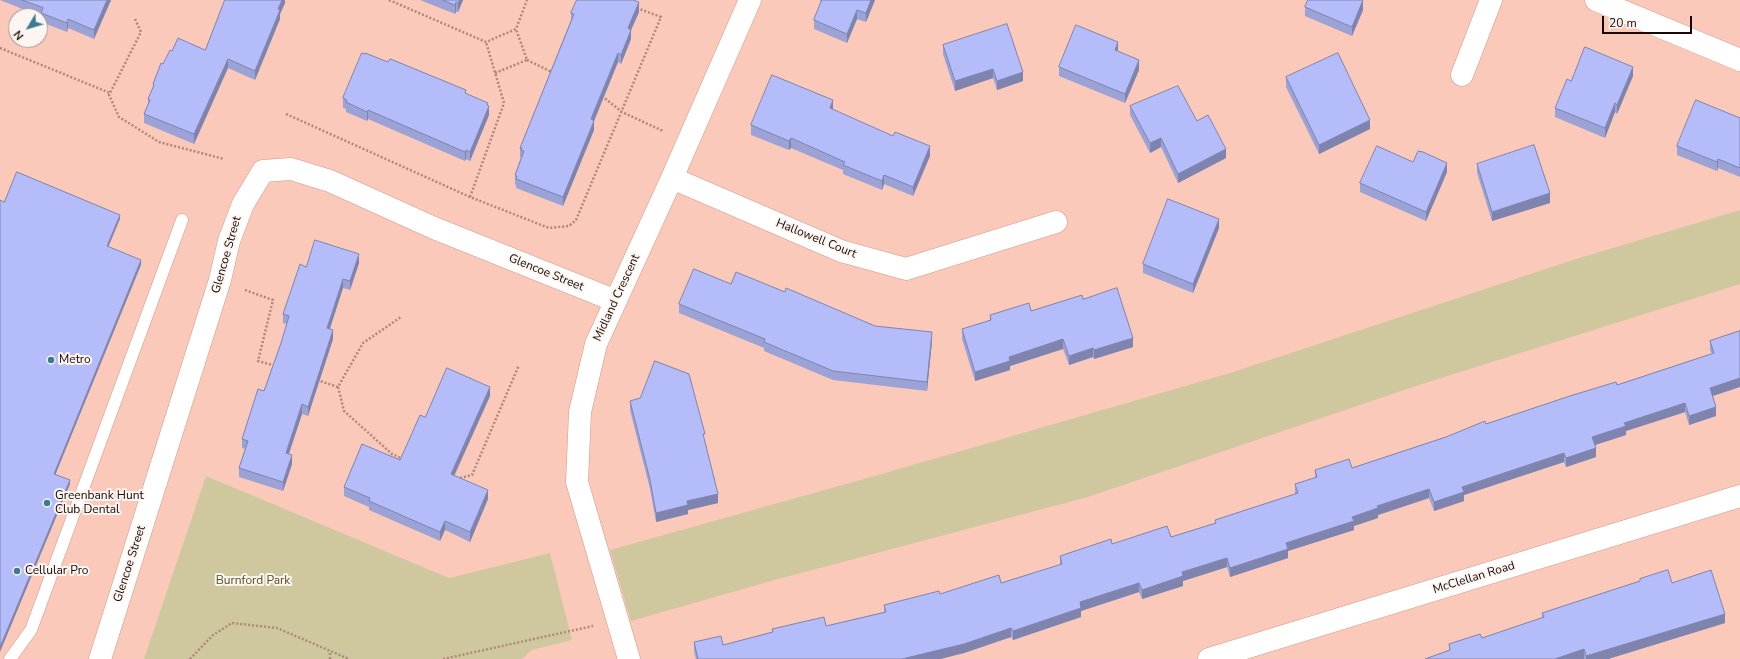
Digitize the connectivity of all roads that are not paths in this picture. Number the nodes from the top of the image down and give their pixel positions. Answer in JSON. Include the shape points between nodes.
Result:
{"nodes":[{"id":1,"x":750,"y":0,"type":"edge"},
{"id":2,"x":1491,"y":0,"type":"edge"},
{"id":3,"x":1596,"y":0,"type":"edge"},
{"id":4,"x":1740,"y":60,"type":"edge"},
{"id":5,"x":1462,"y":74,"type":"dead end"},
{"id":6,"x":672,"y":178,"type":"junction"},
{"id":7,"x":182,"y":220,"type":"dead end"},
{"id":8,"x":1056,"y":222,"type":"dead end"},
{"id":9,"x":616,"y":301,"type":"junction"},
{"id":10,"x":1740,"y":496,"type":"edge"},
{"id":11,"x":10,"y":659,"type":"edge"},
{"id":12,"x":100,"y":659,"type":"edge"},
{"id":13,"x":629,"y":659,"type":"edge"},
{"id":14,"x":1209,"y":659,"type":"edge"}],
"edges":[{"from":1,"to":6,"type":"street","name":"Midland Crescent"},
{"from":2,"to":5,"type":"street"},
{"from":3,"to":4,"type":"street"},
{"from":6,"to":8,"type":"street","name":"Hallowell Court","via":[[841,251],[906,269]]},
{"from":6,"to":9,"type":"street","name":"Midland Crescent"},
{"from":7,"to":11,"type":"lane","via":[[31,630]]},
{"from":9,"to":12,"type":"street","name":"Glencoe Street","via":[[434,228],[330,181],[291,169],[263,171],[243,204],[229,241],[220,280]]},
{"from":9,"to":13,"type":"street","name":"Midland Crescent","via":[[596,344],[580,412],[578,482]]},
{"from":10,"to":14,"type":"street","name":"McClellan Road"}]}
